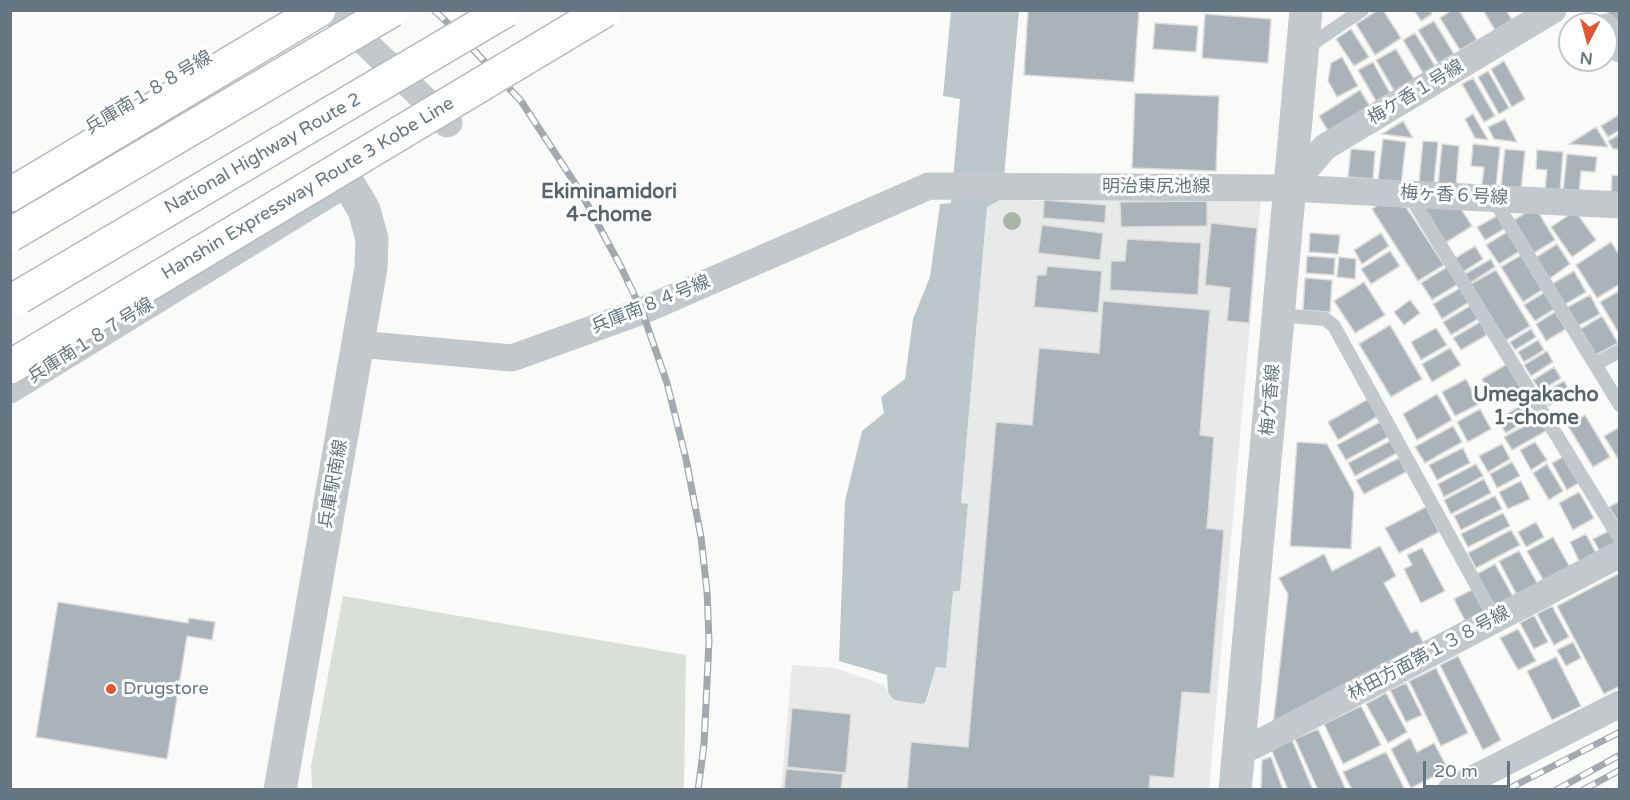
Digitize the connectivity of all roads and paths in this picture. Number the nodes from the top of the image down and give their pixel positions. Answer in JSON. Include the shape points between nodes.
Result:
{"nodes":[{"id":1,"x":288,"y":10,"type":"edge"},
{"id":2,"x":319,"y":10,"type":"edge"},
{"id":3,"x":331,"y":10,"type":"edge"},
{"id":4,"x":392,"y":10,"type":"edge"},
{"id":5,"x":506,"y":10,"type":"edge"},
{"id":6,"x":605,"y":10,"type":"edge"},
{"id":7,"x":1306,"y":10,"type":"edge"},
{"id":8,"x":1362,"y":10,"type":"edge"},
{"id":9,"x":1553,"y":10,"type":"edge"},
{"id":10,"x":1303,"y":50,"type":"junction"},
{"id":11,"x":10,"y":176,"type":"edge"},
{"id":12,"x":348,"y":183,"type":"junction"},
{"id":13,"x":929,"y":186,"type":"joint"},
{"id":14,"x":1290,"y":188,"type":"junction"},
{"id":15,"x":1409,"y":194,"type":"junction"},
{"id":16,"x":10,"y":195,"type":"edge"},
{"id":17,"x":1492,"y":198,"type":"junction"},
{"id":18,"x":1620,"y":205,"type":"edge"},
{"id":19,"x":10,"y":235,"type":"edge"},
{"id":20,"x":19,"y":297,"type":"dead end"},
{"id":21,"x":1279,"y":315,"type":"junction"},
{"id":22,"x":358,"y":344,"type":"junction"},
{"id":23,"x":1620,"y":351,"type":"edge"},
{"id":24,"x":1595,"y":364,"type":"junction"},
{"id":25,"x":10,"y":367,"type":"edge"},
{"id":26,"x":10,"y":390,"type":"edge"},
{"id":27,"x":1620,"y":405,"type":"edge"},
{"id":28,"x":1620,"y":539,"type":"edge"},
{"id":29,"x":1620,"y":554,"type":"edge"},
{"id":30,"x":1495,"y":620,"type":"junction"},
{"id":31,"x":1620,"y":704,"type":"edge"},
{"id":32,"x":1238,"y":752,"type":"junction"},
{"id":33,"x":280,"y":789,"type":"edge"},
{"id":34,"x":1235,"y":789,"type":"edge"},
{"id":35,"x":1451,"y":789,"type":"edge"}],
"edges":[{"from":1,"to":11,"type":"street","name":"兵庫南１８８号線"},
{"from":2,"to":16,"type":"highway"},
{"from":3,"to":12,"type":"street","name":"兵庫南１８７号線","via":[[449,123]]},
{"from":4,"to":19,"type":"highway","bridge":true},
{"from":5,"to":20,"type":"highway","name":"National Highway Route 2","bridge":true},
{"from":6,"to":25,"type":"highway","name":"Hanshin Expressway Route 3 Kobe Line","bridge":true},
{"from":7,"to":10,"type":"street","name":"梅ケ香線"},
{"from":8,"to":10,"type":"lane"},
{"from":9,"to":14,"type":"street","name":"梅ケ香１号線","via":[[1325,147]]},
{"from":10,"to":14,"type":"street","name":"梅ケ香線"},
{"from":12,"to":22,"type":"street","name":"兵庫駅南線","via":[[364,210],[372,239]]},
{"from":12,"to":26,"type":"street","name":"兵庫南１８７号線"},
{"from":13,"to":14,"type":"street","name":"明治東尻池線"},
{"from":13,"to":22,"type":"street","name":"兵庫南８４号線","via":[[642,311],[512,358]]},
{"from":14,"to":15,"type":"street","name":"梅ヶ香６号線"},
{"from":14,"to":21,"type":"street","name":"梅ケ香線"},
{"from":15,"to":17,"type":"street","name":"梅ヶ香６号線"},
{"from":15,"to":28,"type":"lane"},
{"from":17,"to":18,"type":"street","name":"梅ヶ香６号線"},
{"from":17,"to":24,"type":"lane"},
{"from":21,"to":30,"type":"lane","via":[[1325,319],[1334,326]]},
{"from":21,"to":32,"type":"street","name":"梅ケ香線"},
{"from":22,"to":33,"type":"street","name":"兵庫駅南線"},
{"from":23,"to":24,"type":"lane"},
{"from":24,"to":27,"type":"lane"},
{"from":29,"to":30,"type":"street","name":"林田方面第１３８号線"},
{"from":30,"to":32,"type":"street","name":"林田方面第１３８号線"},
{"from":31,"to":35,"type":"street"},
{"from":32,"to":34,"type":"street","name":"梅ケ香線"}]}
